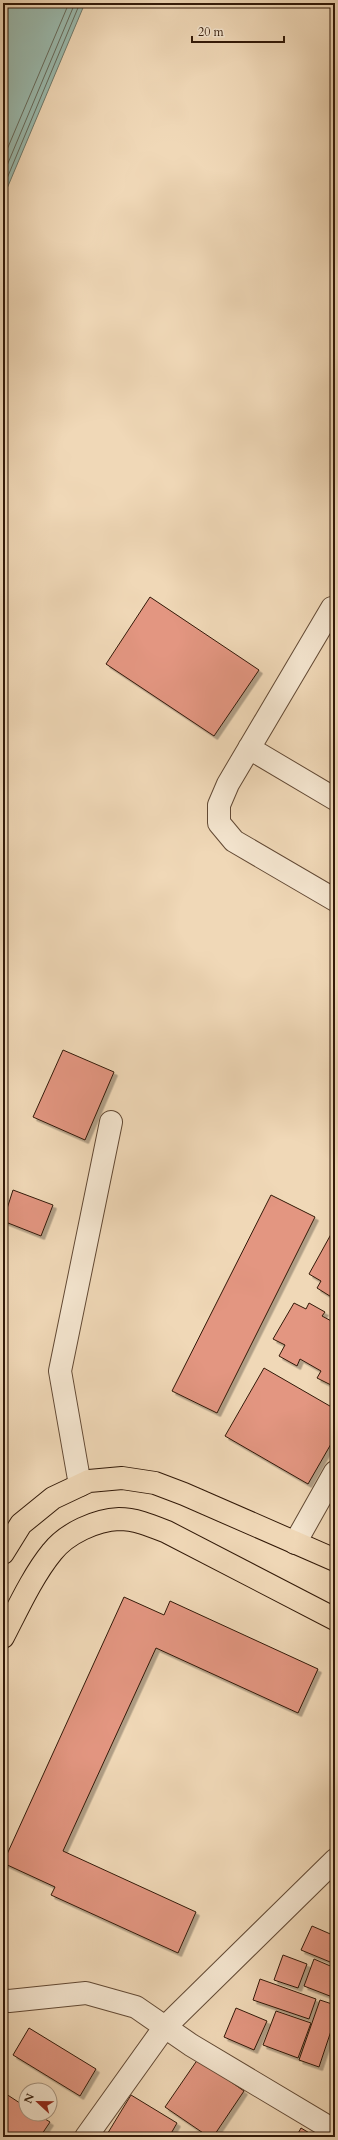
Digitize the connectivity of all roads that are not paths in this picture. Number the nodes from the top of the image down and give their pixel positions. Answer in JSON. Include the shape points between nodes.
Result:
{"nodes":[{"id":1,"x":332,"y":608,"type":"dead end"},
{"id":2,"x":249,"y":748,"type":"junction"},
{"id":3,"x":335,"y":799,"type":"edge"},
{"id":4,"x":335,"y":900,"type":"edge"},
{"id":5,"x":110,"y":1122,"type":"dead end"},
{"id":6,"x":335,"y":1472,"type":"edge"},
{"id":7,"x":80,"y":1485,"type":"junction"},
{"id":8,"x":296,"y":1543,"type":"junction"},
{"id":9,"x":3,"y":1553,"type":"edge"},
{"id":10,"x":335,"y":1560,"type":"edge"},
{"id":11,"x":335,"y":1619,"type":"edge"},
{"id":12,"x":3,"y":1637,"type":"edge"},
{"id":13,"x":335,"y":1860,"type":"edge"},
{"id":14,"x":3,"y":2000,"type":"edge"},
{"id":15,"x":164,"y":2028,"type":"junction"},
{"id":16,"x":335,"y":2131,"type":"edge"},
{"id":17,"x":86,"y":2137,"type":"edge"}],
"edges":[{"from":1,"to":2,"type":"street"},
{"from":2,"to":3,"type":"street"},
{"from":2,"to":4,"type":"street","via":[[222,798],[219,823],[234,841]]},
{"from":5,"to":7,"type":"street","via":[[60,1371]]},
{"from":6,"to":8,"type":"street"},
{"from":7,"to":8,"type":"main road","via":[[89,1481],[122,1478],[154,1483]]},
{"from":7,"to":9,"type":"main road","via":[[53,1498],[21,1524]]},
{"from":8,"to":10,"type":"main road"},
{"from":11,"to":12,"type":"main road","via":[[167,1532],[144,1523],[120,1519],[100,1522],[75,1533],[52,1551]]},
{"from":13,"to":15,"type":"street"},
{"from":14,"to":15,"type":"street","via":[[86,1993],[136,2007]]},
{"from":15,"to":16,"type":"street"},
{"from":15,"to":17,"type":"street"}]}
